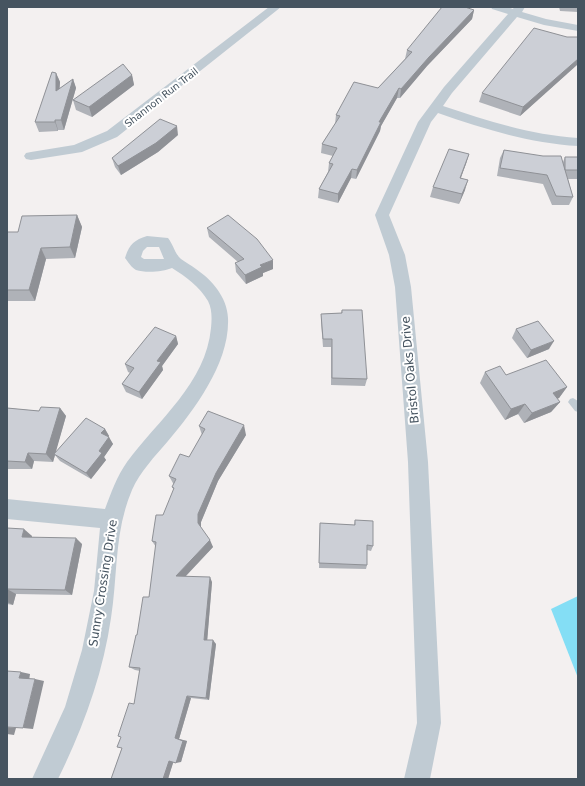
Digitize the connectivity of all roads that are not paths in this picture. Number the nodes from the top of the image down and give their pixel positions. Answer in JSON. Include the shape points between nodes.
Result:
{"nodes":[{"id":1,"x":276,"y":7,"type":"edge"},
{"id":2,"x":496,"y":7,"type":"edge"},
{"id":3,"x":517,"y":10,"type":"edge"},
{"id":4,"x":578,"y":28,"type":"edge"},
{"id":5,"x":436,"y":108,"type":"junction"},
{"id":6,"x":578,"y":142,"type":"edge"},
{"id":7,"x":31,"y":156,"type":"dead end"},
{"id":8,"x":173,"y":261,"type":"dead end"},
{"id":9,"x":7,"y":510,"type":"edge"},
{"id":10,"x":112,"y":518,"type":"junction"},
{"id":11,"x":45,"y":779,"type":"edge"},
{"id":12,"x":416,"y":779,"type":"edge"}],
"edges":[{"from":1,"to":7,"type":"street","name":"Shannon Run Trail","via":[[112,134],[77,149]]},
{"from":2,"to":3,"type":"street"},
{"from":3,"to":4,"type":"street","via":[[557,25]]},
{"from":3,"to":5,"type":"street","name":"Bristol Oaks Drive","via":[[448,90]]},
{"from":5,"to":6,"type":"street","via":[[523,136]]},
{"from":5,"to":12,"type":"street","name":"Bristol Oaks Drive","via":[[425,122],[382,215],[397,256],[403,287],[418,462],[429,723]]},
{"from":8,"to":10,"type":"street","name":"Sunny Crossing Drive","via":[[204,282],[214,298],[220,318],[218,339],[204,374],[187,401],[125,484]]},
{"from":9,"to":10,"type":"street"},
{"from":10,"to":11,"type":"street","name":"Sunny Crossing Drive","via":[[98,632],[68,729]]}]}
